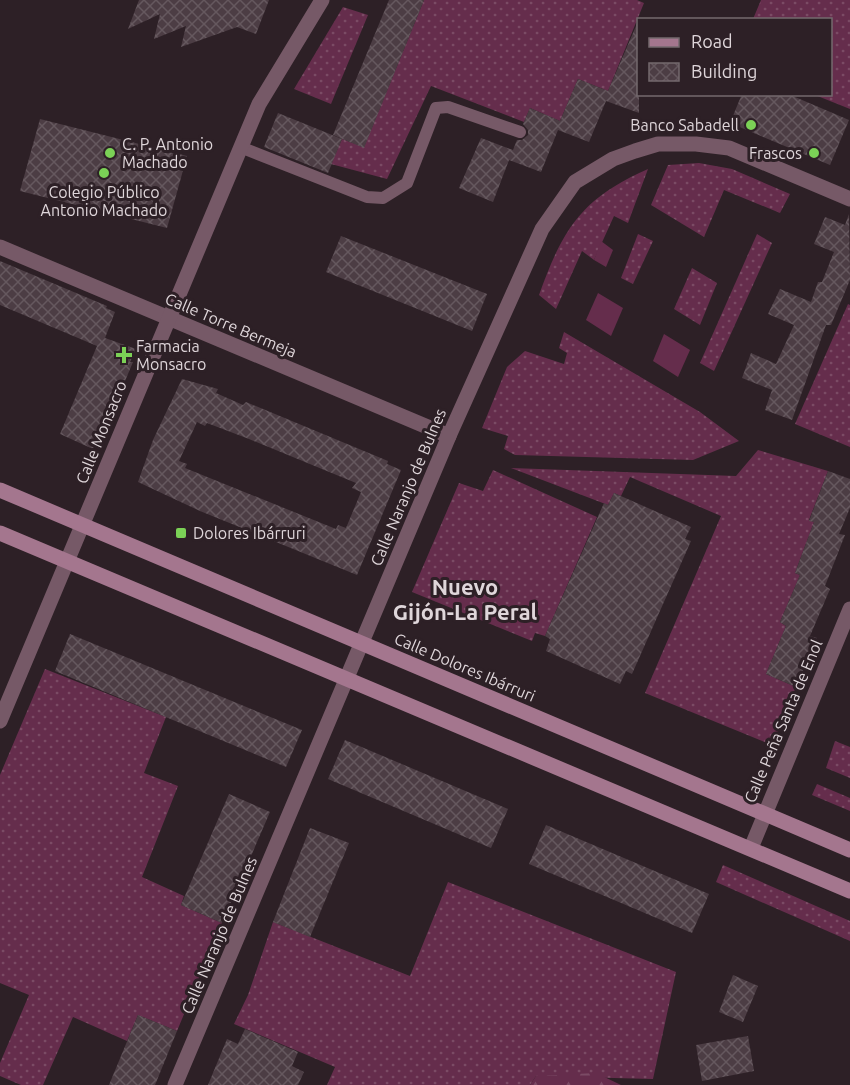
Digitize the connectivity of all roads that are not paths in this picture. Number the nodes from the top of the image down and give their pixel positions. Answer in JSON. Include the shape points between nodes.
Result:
{"nodes":[{"id":1,"x":322,"y":0,"type":"edge"},
{"id":2,"x":520,"y":132,"type":"dead end"},
{"id":3,"x":240,"y":147,"type":"junction"},
{"id":4,"x":850,"y":199,"type":"edge"},
{"id":5,"x":0,"y":247,"type":"edge"},
{"id":6,"x":168,"y":317,"type":"junction"},
{"id":7,"x":449,"y":436,"type":"junction"},
{"id":8,"x":0,"y":490,"type":"edge"},
{"id":9,"x":83,"y":526,"type":"junction"},
{"id":10,"x":0,"y":533,"type":"edge"},
{"id":11,"x":68,"y":561,"type":"junction"},
{"id":12,"x":850,"y":609,"type":"edge"},
{"id":13,"x":361,"y":643,"type":"junction"},
{"id":14,"x":347,"y":678,"type":"junction"},
{"id":15,"x":0,"y":721,"type":"edge"},
{"id":16,"x":764,"y":813,"type":"junction"},
{"id":17,"x":751,"y":848,"type":"junction"},
{"id":18,"x":850,"y":850,"type":"edge"},
{"id":19,"x":850,"y":891,"type":"edge"},
{"id":20,"x":175,"y":1085,"type":"edge"}],
"edges":[{"from":1,"to":3,"type":"street","name":"Calle Monsacro","via":[[259,105]]},
{"from":2,"to":3,"type":"lane","via":[[448,107],[436,108],[406,183],[383,198],[367,197]]},
{"from":3,"to":6,"type":"street","name":"Calle Monsacro"},
{"from":4,"to":7,"type":"street","name":"Calle Naranjo de Bulnes","via":[[729,148],[696,144],[658,144],[595,169],[575,183],[542,229]]},
{"from":5,"to":6,"type":"street","name":"Calle Torre Bermeja"},
{"from":6,"to":7,"type":"street","name":"Calle Torre Bermeja"},
{"from":6,"to":9,"type":"street","name":"Calle Monsacro"},
{"from":7,"to":13,"type":"street","name":"Calle Naranjo de Bulnes"},
{"from":8,"to":9,"type":"street","name":"Calle Dolores Ibárruri"},
{"from":9,"to":11,"type":"street","name":"Calle Monsacro"},
{"from":9,"to":13,"type":"street","name":"Calle Dolores Ibárruri"},
{"from":10,"to":11,"type":"street"},
{"from":11,"to":14,"type":"street"},
{"from":11,"to":15,"type":"street","name":"Calle Monsacro"},
{"from":12,"to":16,"type":"street","name":"Calle Peña Santa de Enol"},
{"from":13,"to":14,"type":"street","name":"Calle Naranjo de Bulnes"},
{"from":13,"to":16,"type":"street","name":"Calle Dolores Ibárruri"},
{"from":14,"to":17,"type":"street"},
{"from":14,"to":20,"type":"street","name":"Calle Naranjo de Bulnes"},
{"from":16,"to":17,"type":"street","name":"Calle Peña Santa de Enol"},
{"from":16,"to":18,"type":"street","name":"Calle Dolores Ibárruri"},
{"from":17,"to":19,"type":"street"}]}
